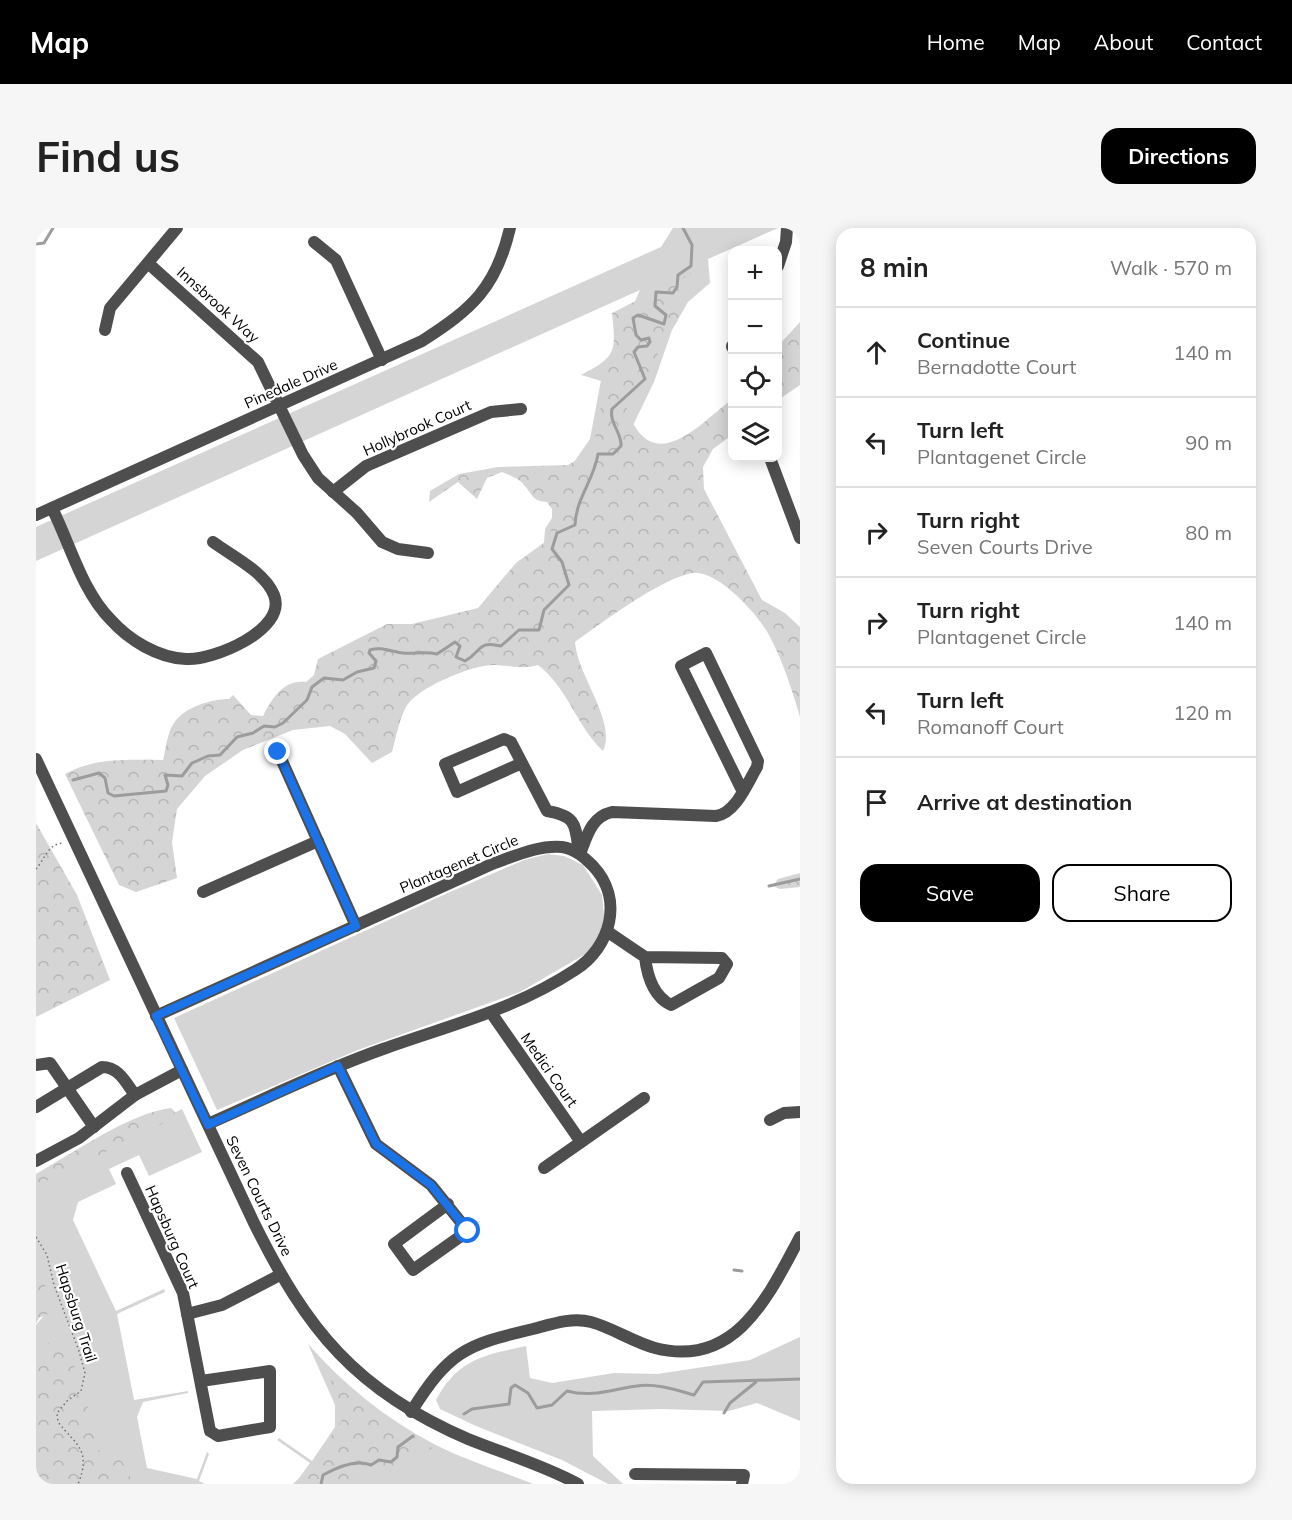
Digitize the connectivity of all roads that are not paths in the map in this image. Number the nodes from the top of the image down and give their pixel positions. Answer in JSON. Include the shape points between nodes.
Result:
{"nodes":[{"id":1,"x":177,"y":228,"type":"edge"},
{"id":2,"x":510,"y":228,"type":"edge"},
{"id":3,"x":787,"y":228,"type":"edge"},
{"id":4,"x":314,"y":242,"type":"dead end"},
{"id":5,"x":782,"y":253,"type":"edge"},
{"id":6,"x":149,"y":264,"type":"junction"},
{"id":7,"x":105,"y":330,"type":"dead end"},
{"id":8,"x":382,"y":360,"type":"junction"},
{"id":9,"x":279,"y":405,"type":"junction"},
{"id":10,"x":521,"y":409,"type":"dead end"},
{"id":11,"x":772,"y":462,"type":"edge"},
{"id":12,"x":333,"y":492,"type":"junction"},
{"id":13,"x":52,"y":508,"type":"junction"},
{"id":14,"x":36,"y":515,"type":"edge"},
{"id":15,"x":800,"y":538,"type":"edge"},
{"id":16,"x":213,"y":542,"type":"dead end"},
{"id":17,"x":428,"y":553,"type":"dead end"},
{"id":18,"x":278,"y":752,"type":"dead end"},
{"id":19,"x":36,"y":759,"type":"edge"},
{"id":20,"x":522,"y":763,"type":"junction"},
{"id":21,"x":742,"y":790,"type":"junction"},
{"id":22,"x":318,"y":841,"type":"junction"},
{"id":23,"x":580,"y":854,"type":"junction"},
{"id":24,"x":203,"y":892,"type":"dead end"},
{"id":25,"x":356,"y":926,"type":"junction"},
{"id":26,"x":608,"y":932,"type":"junction"},
{"id":27,"x":645,"y":957,"type":"junction"},
{"id":28,"x":492,"y":1014,"type":"junction"},
{"id":29,"x":156,"y":1016,"type":"junction"},
{"id":30,"x":36,"y":1065,"type":"edge"},
{"id":31,"x":338,"y":1066,"type":"junction"},
{"id":32,"x":182,"y":1070,"type":"junction"},
{"id":33,"x":66,"y":1088,"type":"junction"},
{"id":34,"x":135,"y":1095,"type":"junction"},
{"id":35,"x":644,"y":1098,"type":"dead end"},
{"id":36,"x":36,"y":1107,"type":"edge"},
{"id":37,"x":800,"y":1112,"type":"edge"},
{"id":38,"x":770,"y":1120,"type":"dead end"},
{"id":39,"x":208,"y":1125,"type":"junction"},
{"id":40,"x":94,"y":1127,"type":"junction"},
{"id":41,"x":581,"y":1142,"type":"junction"},
{"id":42,"x":36,"y":1161,"type":"edge"},
{"id":43,"x":544,"y":1168,"type":"dead end"},
{"id":44,"x":128,"y":1173,"type":"dead end"},
{"id":45,"x":448,"y":1204,"type":"junction"},
{"id":46,"x":800,"y":1237,"type":"edge"},
{"id":47,"x":280,"y":1275,"type":"junction"},
{"id":48,"x":187,"y":1314,"type":"junction"},
{"id":49,"x":201,"y":1381,"type":"junction"},
{"id":50,"x":411,"y":1412,"type":"junction"},
{"id":51,"x":635,"y":1474,"type":"dead end"},
{"id":52,"x":651,"y":1479,"type":"edge"},
{"id":53,"x":578,"y":1484,"type":"edge"},
{"id":54,"x":742,"y":1484,"type":"edge"}],
"edges":[{"from":1,"to":6,"type":"street"},
{"from":2,"to":8,"type":"street","name":"Pinedale Drive","via":[[498,267],[466,312],[422,341]]},
{"from":3,"to":5,"type":"street"},
{"from":4,"to":8,"type":"street","via":[[336,260]]},
{"from":6,"to":7,"type":"street","via":[[110,308]]},
{"from":6,"to":9,"type":"street","name":"Innsbrook Way","via":[[248,351],[266,375]]},
{"from":8,"to":9,"type":"street","name":"Pinedale Drive"},
{"from":9,"to":12,"type":"street","name":"Innsbrook Way","via":[[307,464]]},
{"from":9,"to":13,"type":"street","name":"Pinedale Drive"},
{"from":10,"to":12,"type":"street","name":"Hollybrook Court","via":[[491,412],[366,466]]},
{"from":11,"to":15,"type":"street"},
{"from":12,"to":17,"type":"street","name":"Innsbrook Way","via":[[382,542],[398,549]]},
{"from":13,"to":14,"type":"street","name":"Pinedale Drive"},
{"from":13,"to":16,"type":"street","via":[[101,610],[135,641],[180,658],[201,658],[252,637],[267,626],[275,611],[274,594],[265,581]]},
{"from":18,"to":22,"type":"street"},
{"from":19,"to":29,"type":"street","name":"Seven Courts Drive"},
{"from":20,"to":20,"type":"street","via":[[511,742],[504,739],[445,764],[457,792]]},
{"from":20,"to":23,"type":"street","via":[[547,811],[564,813],[574,823]]},
{"from":21,"to":21,"type":"street","via":[[758,761],[705,653],[681,666]]},
{"from":21,"to":23,"type":"street","via":[[732,806],[717,816],[603,814],[591,826]]},
{"from":22,"to":24,"type":"street"},
{"from":22,"to":25,"type":"street"},
{"from":23,"to":25,"type":"street","name":"Plantagenet Circle","via":[[565,848],[534,849]]},
{"from":23,"to":26,"type":"street","via":[[607,886]]},
{"from":25,"to":29,"type":"street","name":"Plantagenet Circle"},
{"from":26,"to":27,"type":"street"},
{"from":26,"to":28,"type":"street","via":[[582,966]]},
{"from":27,"to":27,"type":"street","via":[[647,976],[663,1001],[671,1005],[719,978],[727,964],[722,958]]},
{"from":28,"to":31,"type":"street"},
{"from":28,"to":41,"type":"street","name":"Medici Court"},
{"from":29,"to":32,"type":"street","name":"Seven Courts Drive"},
{"from":30,"to":33,"type":"street","via":[[50,1063]]},
{"from":31,"to":39,"type":"street"},
{"from":31,"to":45,"type":"street","via":[[376,1144],[431,1185]]},
{"from":32,"to":34,"type":"street"},
{"from":32,"to":39,"type":"street","name":"Seven Courts Drive"},
{"from":33,"to":34,"type":"street","via":[[102,1067],[111,1067]]},
{"from":33,"to":36,"type":"street"},
{"from":33,"to":40,"type":"street"},
{"from":34,"to":40,"type":"street"},
{"from":35,"to":41,"type":"street"},
{"from":37,"to":38,"type":"street","via":[[784,1113]]},
{"from":39,"to":47,"type":"street","name":"Seven Courts Drive"},
{"from":40,"to":42,"type":"street"},
{"from":41,"to":43,"type":"street"},
{"from":44,"to":48,"type":"street","name":"Hapsburg Court","via":[[183,1293]]},
{"from":45,"to":45,"type":"street","via":[[468,1231],[413,1270],[393,1244]]},
{"from":46,"to":50,"type":"street","via":[[747,1324],[713,1345],[688,1351],[665,1350],[592,1322],[563,1321],[494,1338],[464,1350],[441,1368]]},
{"from":47,"to":48,"type":"street","name":"Hapsburg Court","via":[[222,1305]]},
{"from":47,"to":50,"type":"street","name":"Seven Courts Drive","via":[[334,1349]]},
{"from":48,"to":49,"type":"street","name":"Hapsburg Court"},
{"from":49,"to":49,"type":"street","name":"Hapsburg Court","via":[[270,1371],[270,1426],[218,1436],[210,1431]]},
{"from":50,"to":53,"type":"street","name":"Seven Courts Drive"},
{"from":51,"to":52,"type":"street"},
{"from":52,"to":54,"type":"street","via":[[744,1475]]}]}
